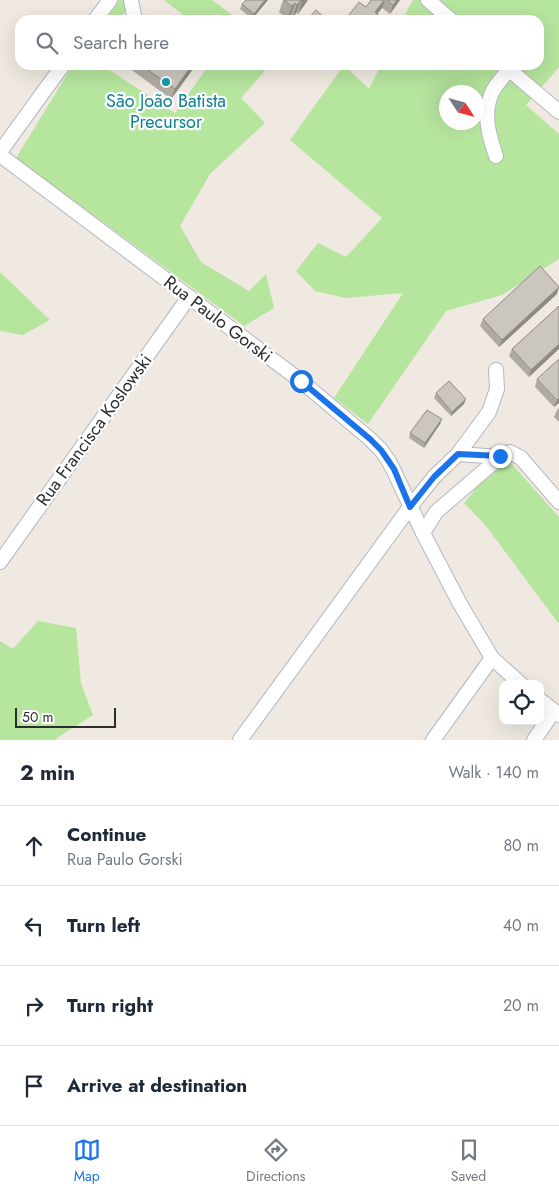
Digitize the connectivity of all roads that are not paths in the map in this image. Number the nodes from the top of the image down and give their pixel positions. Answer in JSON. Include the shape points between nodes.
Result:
{"nodes":[{"id":1,"x":110,"y":0,"type":"edge"},
{"id":2,"x":131,"y":0,"type":"edge"},
{"id":3,"x":428,"y":0,"type":"edge"},
{"id":4,"x":99,"y":15,"type":"edge"},
{"id":5,"x":134,"y":15,"type":"edge"},
{"id":6,"x":445,"y":15,"type":"edge"},
{"id":7,"x":59,"y":70,"type":"edge"},
{"id":8,"x":505,"y":70,"type":"edge"},
{"id":9,"x":510,"y":70,"type":"edge"},
{"id":10,"x":559,"y":112,"type":"edge"},
{"id":11,"x":0,"y":154,"type":"edge"},
{"id":12,"x":496,"y":156,"type":"dead end"},
{"id":13,"x":189,"y":297,"type":"junction"},
{"id":14,"x":496,"y":370,"type":"dead end"},
{"id":15,"x":458,"y":454,"type":"junction"},
{"id":16,"x":500,"y":456,"type":"junction"},
{"id":17,"x":559,"y":502,"type":"edge"},
{"id":18,"x":410,"y":507,"type":"junction"},
{"id":19,"x":423,"y":533,"type":"junction"},
{"id":20,"x":0,"y":562,"type":"edge"},
{"id":21,"x":492,"y":658,"type":"junction"},
{"id":22,"x":517,"y":680,"type":"edge"},
{"id":23,"x":544,"y":703,"type":"edge"},
{"id":24,"x":556,"y":713,"type":"edge"},
{"id":25,"x":240,"y":740,"type":"edge"},
{"id":26,"x":433,"y":740,"type":"edge"},
{"id":27,"x":534,"y":740,"type":"edge"}],
"edges":[{"from":1,"to":4,"type":"street"},
{"from":2,"to":5,"type":"street"},
{"from":3,"to":6,"type":"street"},
{"from":7,"to":11,"type":"street"},
{"from":8,"to":12,"type":"street","via":[[491,94],[486,112],[489,137]]},
{"from":9,"to":10,"type":"street"},
{"from":11,"to":13,"type":"street","name":"Rua Paulo Gorski"},
{"from":13,"to":18,"type":"street","name":"Rua Paulo Gorski","via":[[301,381],[370,439],[388,460]]},
{"from":13,"to":20,"type":"street","name":"Rua Francisca Koslowski"},
{"from":14,"to":15,"type":"street","via":[[498,389],[490,412]]},
{"from":15,"to":16,"type":"street"},
{"from":15,"to":18,"type":"street"},
{"from":16,"to":17,"type":"street","via":[[510,452],[521,458]]},
{"from":16,"to":19,"type":"street","via":[[436,512]]},
{"from":18,"to":19,"type":"street","name":"Rua Paulo Gorski"},
{"from":18,"to":25,"type":"street"},
{"from":19,"to":21,"type":"street","name":"Rua Paulo Gorski"},
{"from":21,"to":22,"type":"street","name":"Rua Paulo Gorski"},
{"from":21,"to":26,"type":"street"},
{"from":23,"to":24,"type":"street"},
{"from":24,"to":27,"type":"street"}]}
